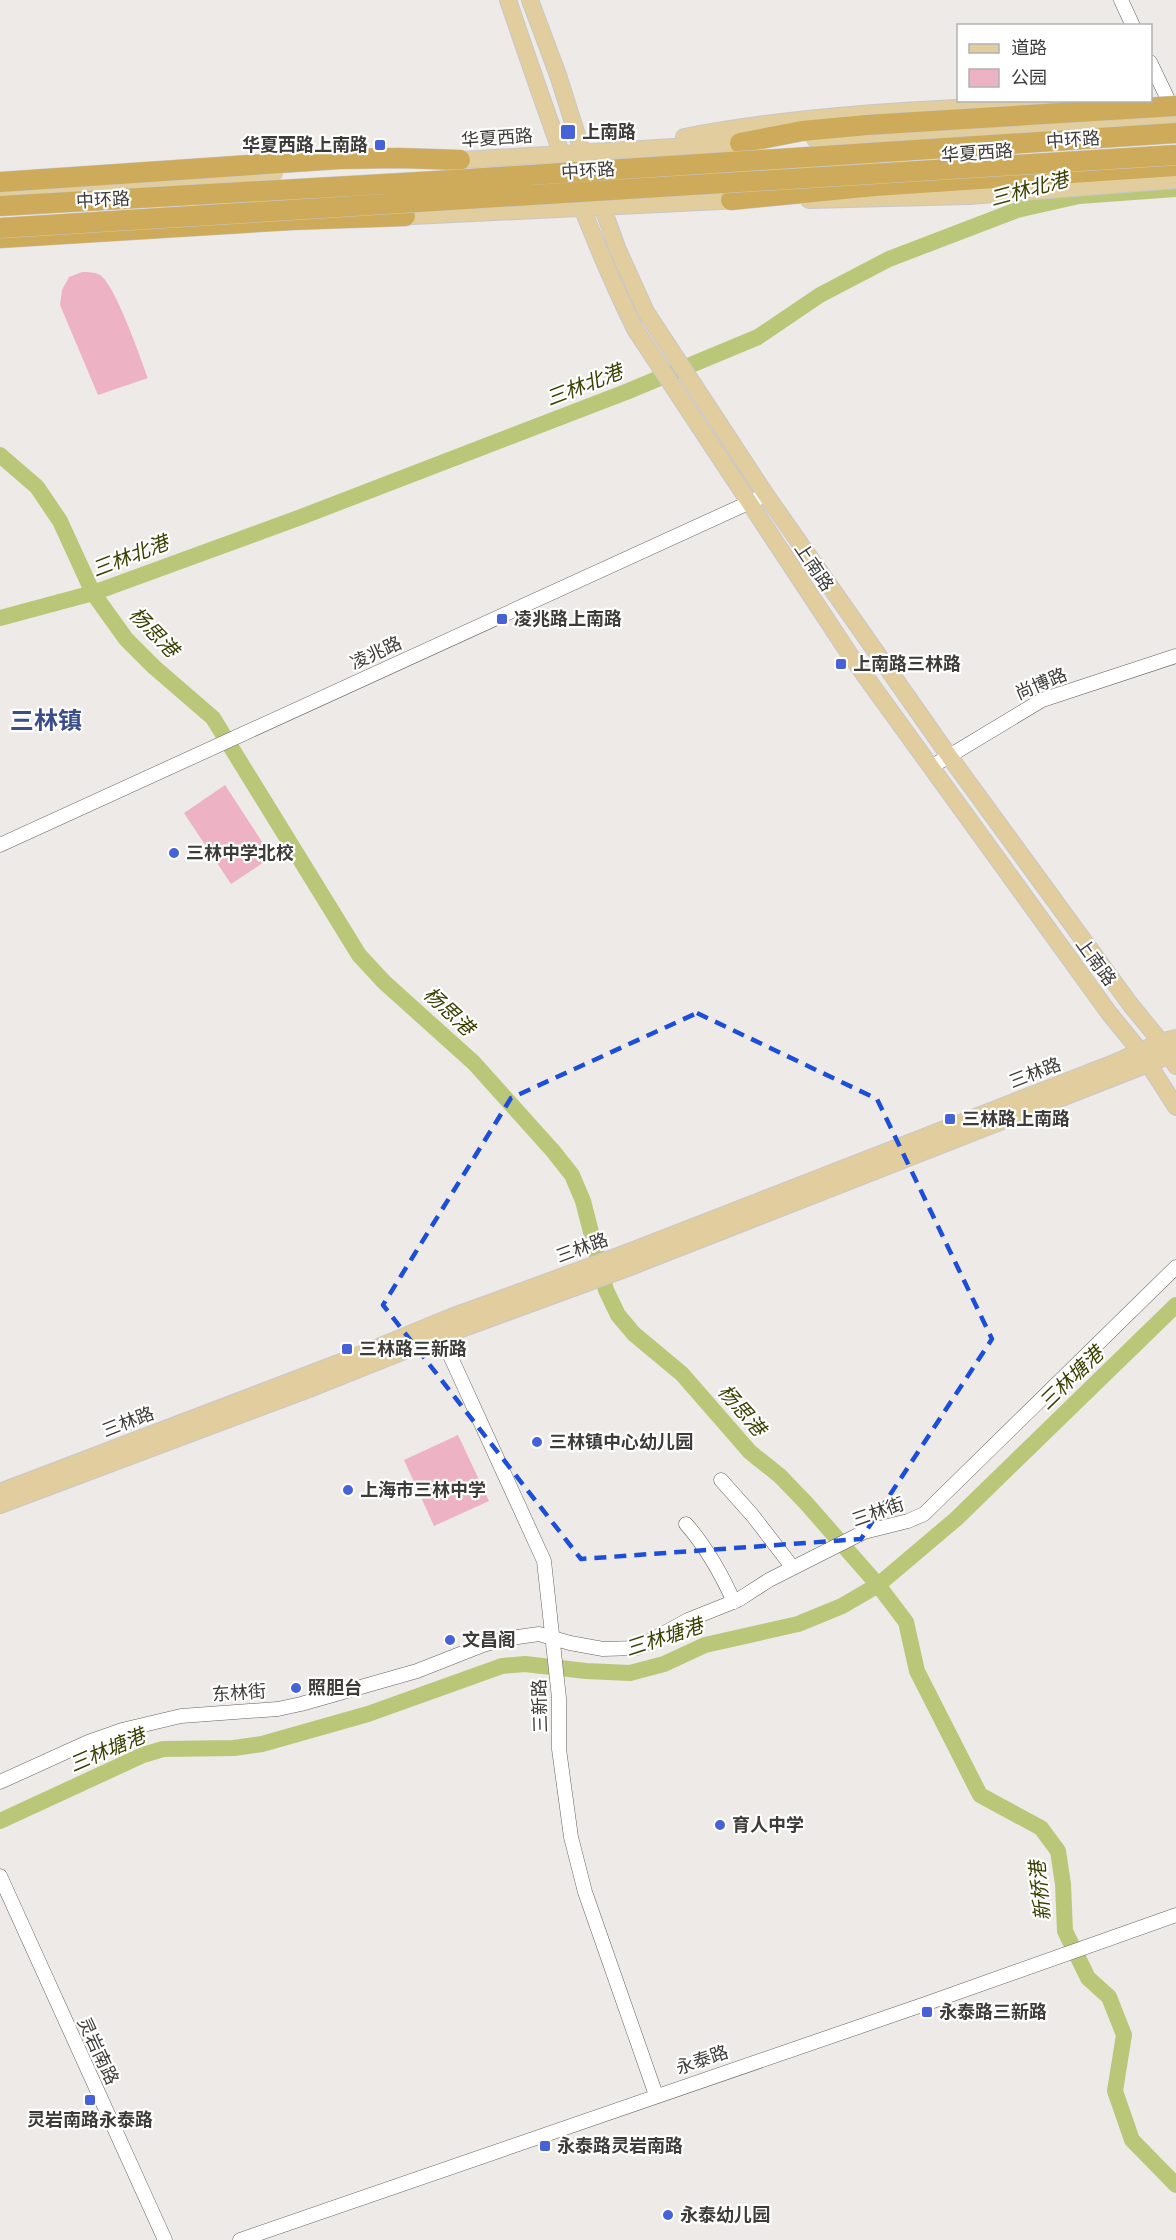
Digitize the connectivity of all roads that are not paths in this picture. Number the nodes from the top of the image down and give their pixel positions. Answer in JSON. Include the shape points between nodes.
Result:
{"nodes":[{"id":1,"x":508,"y":0,"type":"edge"},
{"id":2,"x":530,"y":0,"type":"edge"},
{"id":3,"x":1121,"y":0,"type":"edge"},
{"id":4,"x":1132,"y":24,"type":"edge"},
{"id":5,"x":1152,"y":65,"type":"edge"},
{"id":6,"x":1152,"y":98,"type":"edge"},
{"id":7,"x":1173,"y":100,"type":"edge"},
{"id":8,"x":1075,"y":102,"type":"edge"},
{"id":9,"x":1149,"y":102,"type":"edge"},
{"id":10,"x":1152,"y":102,"type":"edge"},
{"id":11,"x":1176,"y":117,"type":"edge"},
{"id":12,"x":1176,"y":133,"type":"edge"},
{"id":13,"x":740,"y":143,"type":"junction"},
{"id":14,"x":624,"y":149,"type":"junction"},
{"id":15,"x":582,"y":151,"type":"junction"},
{"id":16,"x":560,"y":153,"type":"junction"},
{"id":17,"x":1176,"y":157,"type":"edge"},
{"id":18,"x":460,"y":160,"type":"junction"},
{"id":19,"x":1176,"y":166,"type":"edge"},
{"id":20,"x":1176,"y":180,"type":"edge"},
{"id":21,"x":0,"y":182,"type":"edge"},
{"id":22,"x":0,"y":192,"type":"edge"},
{"id":23,"x":730,"y":200,"type":"junction"},
{"id":24,"x":0,"y":206,"type":"edge"},
{"id":25,"x":602,"y":206,"type":"junction"},
{"id":26,"x":582,"y":207,"type":"junction"},
{"id":27,"x":405,"y":216,"type":"junction"},
{"id":28,"x":0,"y":228,"type":"edge"},
{"id":29,"x":0,"y":238,"type":"edge"},
{"id":30,"x":0,"y":243,"type":"edge"},
{"id":31,"x":766,"y":495,"type":"junction"},
{"id":32,"x":748,"y":503,"type":"junction"},
{"id":33,"x":1176,"y":656,"type":"edge"},
{"id":34,"x":949,"y":756,"type":"junction"},
{"id":35,"x":931,"y":767,"type":"junction"},
{"id":36,"x":0,"y":845,"type":"edge"},
{"id":37,"x":1172,"y":1051,"type":"edge"},
{"id":38,"x":1143,"y":1057,"type":"junction"},
{"id":39,"x":1176,"y":1107,"type":"edge"},
{"id":40,"x":1176,"y":1267,"type":"edge"},
{"id":41,"x":439,"y":1330,"type":"junction"},
{"id":42,"x":721,"y":1480,"type":"dead end"},
{"id":43,"x":0,"y":1492,"type":"edge"},
{"id":44,"x":0,"y":1505,"type":"edge"},
{"id":45,"x":686,"y":1524,"type":"dead end"},
{"id":46,"x":793,"y":1568,"type":"junction"},
{"id":47,"x":734,"y":1602,"type":"junction"},
{"id":48,"x":554,"y":1641,"type":"junction"},
{"id":49,"x":0,"y":1782,"type":"edge"},
{"id":50,"x":0,"y":1876,"type":"edge"},
{"id":51,"x":1176,"y":1915,"type":"edge"},
{"id":52,"x":656,"y":2095,"type":"junction"},
{"id":53,"x":165,"y":2240,"type":"edge"},
{"id":54,"x":240,"y":2240,"type":"edge"}],
"edges":[{"from":1,"to":16,"type":"main road","name":"上南路"},
{"from":2,"to":15,"type":"main road","name":"上南路"},
{"from":3,"to":4,"type":"street"},
{"from":5,"to":7,"type":"street"},
{"from":6,"to":7,"type":"main road"},
{"from":7,"to":10,"type":"highway","bridge":true},
{"from":7,"to":11,"type":"street"},
{"from":8,"to":14,"type":"main road","via":[[827,116],[736,127]]},
{"from":9,"to":13,"type":"highway","bridge":true,"via":[[802,131]]},
{"from":11,"to":13,"type":"main road","name":"华夏西路"},
{"from":12,"to":24,"type":"highway","name":"中环路","bridge":true},
{"from":13,"to":14,"type":"main road","name":"华夏西路"},
{"from":14,"to":15,"type":"main road","name":"华夏西路"},
{"from":15,"to":16,"type":"main road","name":"华夏西路"},
{"from":15,"to":25,"type":"main road","name":"上南路"},
{"from":16,"to":18,"type":"main road","name":"华夏西路"},
{"from":16,"to":26,"type":"main road","name":"上南路"},
{"from":17,"to":25,"type":"main road","name":"华夏西路","via":[[696,190]]},
{"from":17,"to":28,"type":"highway","name":"中环路","bridge":true},
{"from":18,"to":21,"type":"highway","bridge":true,"via":[[339,159]]},
{"from":18,"to":21,"type":"main road","via":[[382,151]]},
{"from":18,"to":22,"type":"main road","name":"华夏西路"},
{"from":19,"to":23,"type":"highway","via":[[874,186]]},
{"from":20,"to":23,"type":"main road","name":"华夏西路","via":[[969,196]]},
{"from":23,"to":25,"type":"main road","name":"华夏西路"},
{"from":25,"to":26,"type":"main road","name":"华夏西路"},
{"from":25,"to":31,"type":"main road","name":"上南路","via":[[646,312]]},
{"from":26,"to":27,"type":"main road","name":"华夏西路"},
{"from":26,"to":32,"type":"main road","name":"上南路","via":[[635,330]]},
{"from":27,"to":29,"type":"highway"},
{"from":27,"to":30,"type":"main road","name":"华夏西路","via":[[240,232]]},
{"from":31,"to":32,"type":"street","name":"凌兆路"},
{"from":31,"to":34,"type":"main road","name":"上南路"},
{"from":32,"to":35,"type":"main road","name":"上南路"},
{"from":32,"to":36,"type":"street","name":"凌兆路"},
{"from":33,"to":34,"type":"street","name":"尚博路","via":[[1042,700]]},
{"from":34,"to":35,"type":"street","name":"尚博路"},
{"from":34,"to":37,"type":"main road","name":"上南路","via":[[1130,1004]]},
{"from":35,"to":38,"type":"main road","name":"上南路"},
{"from":37,"to":38,"type":"main road","name":"三林路"},
{"from":38,"to":39,"type":"main road","name":"上南路"},
{"from":38,"to":41,"type":"main road","name":"三林路","via":[[623,1262],[451,1317]]},
{"from":40,"to":46,"type":"street","name":"三林街","via":[[932,1507],[916,1518],[864,1532]]},
{"from":41,"to":43,"type":"main road","name":"三林路"},
{"from":41,"to":44,"type":"main road","name":"三林路","via":[[309,1389]]},
{"from":41,"to":48,"type":"street","name":"三新路","via":[[544,1561]]},
{"from":42,"to":46,"type":"street"},
{"from":45,"to":47,"type":"street","via":[[706,1547]]},
{"from":46,"to":47,"type":"street","name":"三林街"},
{"from":47,"to":48,"type":"street","name":"三林街","via":[[688,1620],[632,1650]]},
{"from":48,"to":49,"type":"street","name":"东林街","via":[[539,1634],[493,1642],[417,1671],[301,1704],[153,1721],[88,1742]]},
{"from":48,"to":52,"type":"street","name":"三新路","via":[[559,1749],[576,1863]]},
{"from":50,"to":53,"type":"street","name":"灵岩南路"},
{"from":51,"to":52,"type":"street","name":"永泰路"},
{"from":52,"to":54,"type":"street","name":"永泰路"}]}
